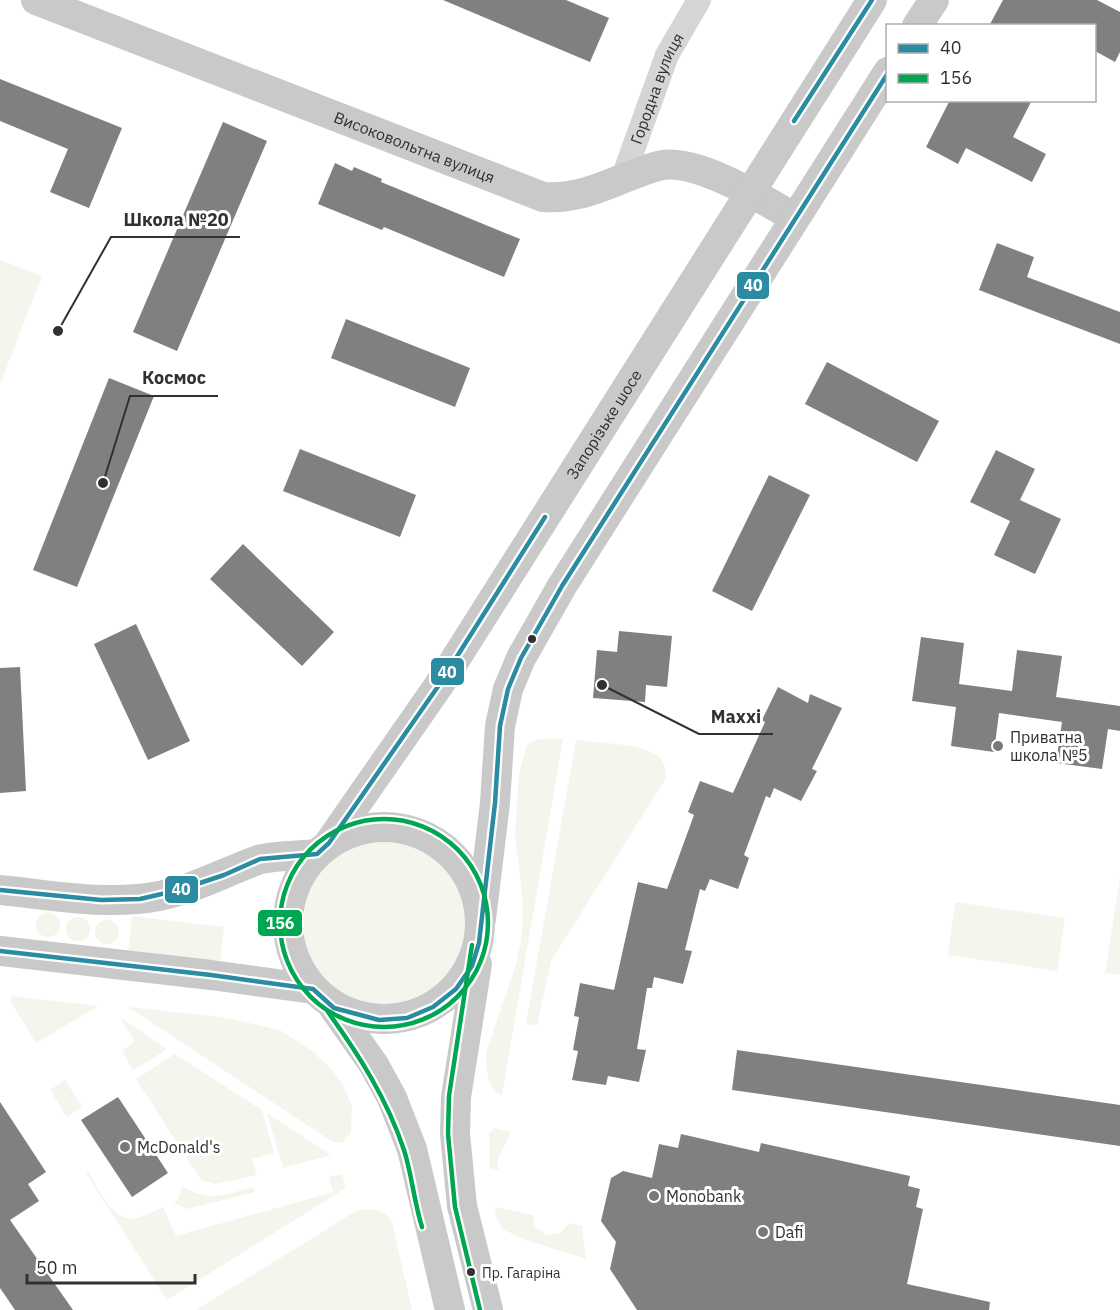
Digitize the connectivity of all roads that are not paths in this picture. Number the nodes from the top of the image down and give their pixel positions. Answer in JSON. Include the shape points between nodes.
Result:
{"nodes":[{"id":1,"x":36,"y":0,"type":"edge"},
{"id":2,"x":699,"y":0,"type":"edge"},
{"id":3,"x":872,"y":0,"type":"edge"},
{"id":4,"x":934,"y":0,"type":"edge"},
{"id":5,"x":918,"y":24,"type":"edge"},
{"id":6,"x":886,"y":75,"type":"edge"},
{"id":7,"x":622,"y":180,"type":"junction"},
{"id":8,"x":750,"y":191,"type":"junction"},
{"id":9,"x":795,"y":218,"type":"junction"},
{"id":10,"x":323,"y":849,"type":"junction"},
{"id":11,"x":1,"y":895,"type":"edge"},
{"id":12,"x":480,"y":931,"type":"junction"},
{"id":13,"x":0,"y":951,"type":"edge"},
{"id":14,"x":324,"y":998,"type":"junction"},
{"id":15,"x":450,"y":1310,"type":"edge"},
{"id":16,"x":489,"y":1310,"type":"edge"}],
"edges":[{"from":1,"to":7,"type":"main road","name":"Високовольтна вулиця","via":[[543,196],[579,195]]},
{"from":2,"to":7,"type":"street","name":"Городна вулиця","via":[[667,55]]},
{"from":3,"to":8,"type":"main road","name":"Запорізьке шосе"},
{"from":4,"to":5,"type":"main road"},
{"from":6,"to":9,"type":"main road"},
{"from":7,"to":8,"type":"main road","name":"Високовольтна вулиця","via":[[661,165],[689,167]]},
{"from":8,"to":9,"type":"main road","name":"Високовольтна вулиця"},
{"from":8,"to":10,"type":"main road","name":"Запорізьке шосе","via":[[439,685]]},
{"from":9,"to":12,"type":"main road","via":[[562,586],[521,658],[508,689],[500,726]]},
{"from":10,"to":11,"type":"main road","via":[[260,859],[179,891],[140,899]]},
{"from":10,"to":12,"type":"main road","via":[[356,830],[386,826],[416,832],[443,846],[464,868],[477,895]]},
{"from":10,"to":14,"type":"main road","via":[[301,874],[291,896],[287,921],[290,946],[299,969]]},
{"from":12,"to":14,"type":"main road","via":[[472,966],[456,989],[433,1007],[407,1018],[379,1020],[351,1014]]},
{"from":12,"to":16,"type":"main road","via":[[456,1097],[455,1134],[462,1206]]},
{"from":13,"to":14,"type":"main road","via":[[211,975]]},
{"from":14,"to":15,"type":"main road","via":[[374,1065],[392,1098],[412,1149]]}]}
